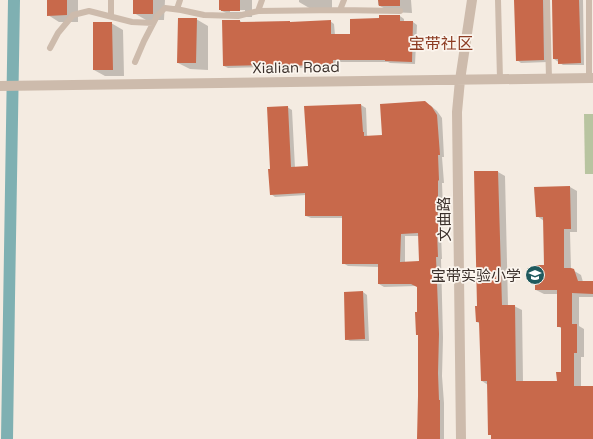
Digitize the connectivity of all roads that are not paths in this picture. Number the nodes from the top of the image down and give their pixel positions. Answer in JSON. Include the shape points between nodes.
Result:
{"nodes":[{"id":1,"x":111,"y":0,"type":"edge"},
{"id":2,"x":180,"y":0,"type":"edge"},
{"id":3,"x":262,"y":0,"type":"edge"},
{"id":4,"x":344,"y":0,"type":"edge"},
{"id":5,"x":472,"y":0,"type":"edge"},
{"id":6,"x":498,"y":0,"type":"edge"},
{"id":7,"x":547,"y":0,"type":"edge"},
{"id":8,"x":589,"y":0,"type":"edge"},
{"id":9,"x":177,"y":9,"type":"junction"},
{"id":10,"x":340,"y":10,"type":"junction"},
{"id":11,"x":258,"y":11,"type":"junction"},
{"id":12,"x":400,"y":11,"type":"dead end"},
{"id":13,"x":110,"y":16,"type":"junction"},
{"id":14,"x":153,"y":23,"type":"junction"},
{"id":15,"x":50,"y":48,"type":"dead end"},
{"id":16,"x":135,"y":62,"type":"dead end"},
{"id":17,"x":549,"y":78,"type":"junction"},
{"id":18,"x":591,"y":78,"type":"edge"},
{"id":19,"x":500,"y":79,"type":"junction"},
{"id":20,"x":460,"y":80,"type":"junction"},
{"id":21,"x":1,"y":86,"type":"edge"},
{"id":22,"x":461,"y":439,"type":"edge"}],
"edges":[{"from":1,"to":13,"type":"lane"},
{"from":2,"to":9,"type":"lane"},
{"from":3,"to":11,"type":"lane"},
{"from":4,"to":10,"type":"lane"},
{"from":5,"to":20,"type":"street","name":"文曲路"},
{"from":6,"to":19,"type":"lane"},
{"from":7,"to":17,"type":"lane"},
{"from":8,"to":18,"type":"lane"},
{"from":9,"to":11,"type":"lane","via":[[204,15],[238,16]]},
{"from":9,"to":14,"type":"lane","via":[[165,8]]},
{"from":10,"to":11,"type":"lane"},
{"from":10,"to":12,"type":"lane"},
{"from":13,"to":14,"type":"lane","via":[[132,22]]},
{"from":13,"to":15,"type":"lane","via":[[89,11],[73,15],[58,33]]},
{"from":14,"to":16,"type":"lane"},
{"from":17,"to":18,"type":"street","name":"Xialian Road"},
{"from":17,"to":19,"type":"street","name":"Xialian Road"},
{"from":19,"to":20,"type":"street","name":"Xialian Road"},
{"from":20,"to":21,"type":"street","name":"Xialian Road"},
{"from":20,"to":22,"type":"street","name":"文曲路","via":[[458,112]]}]}
